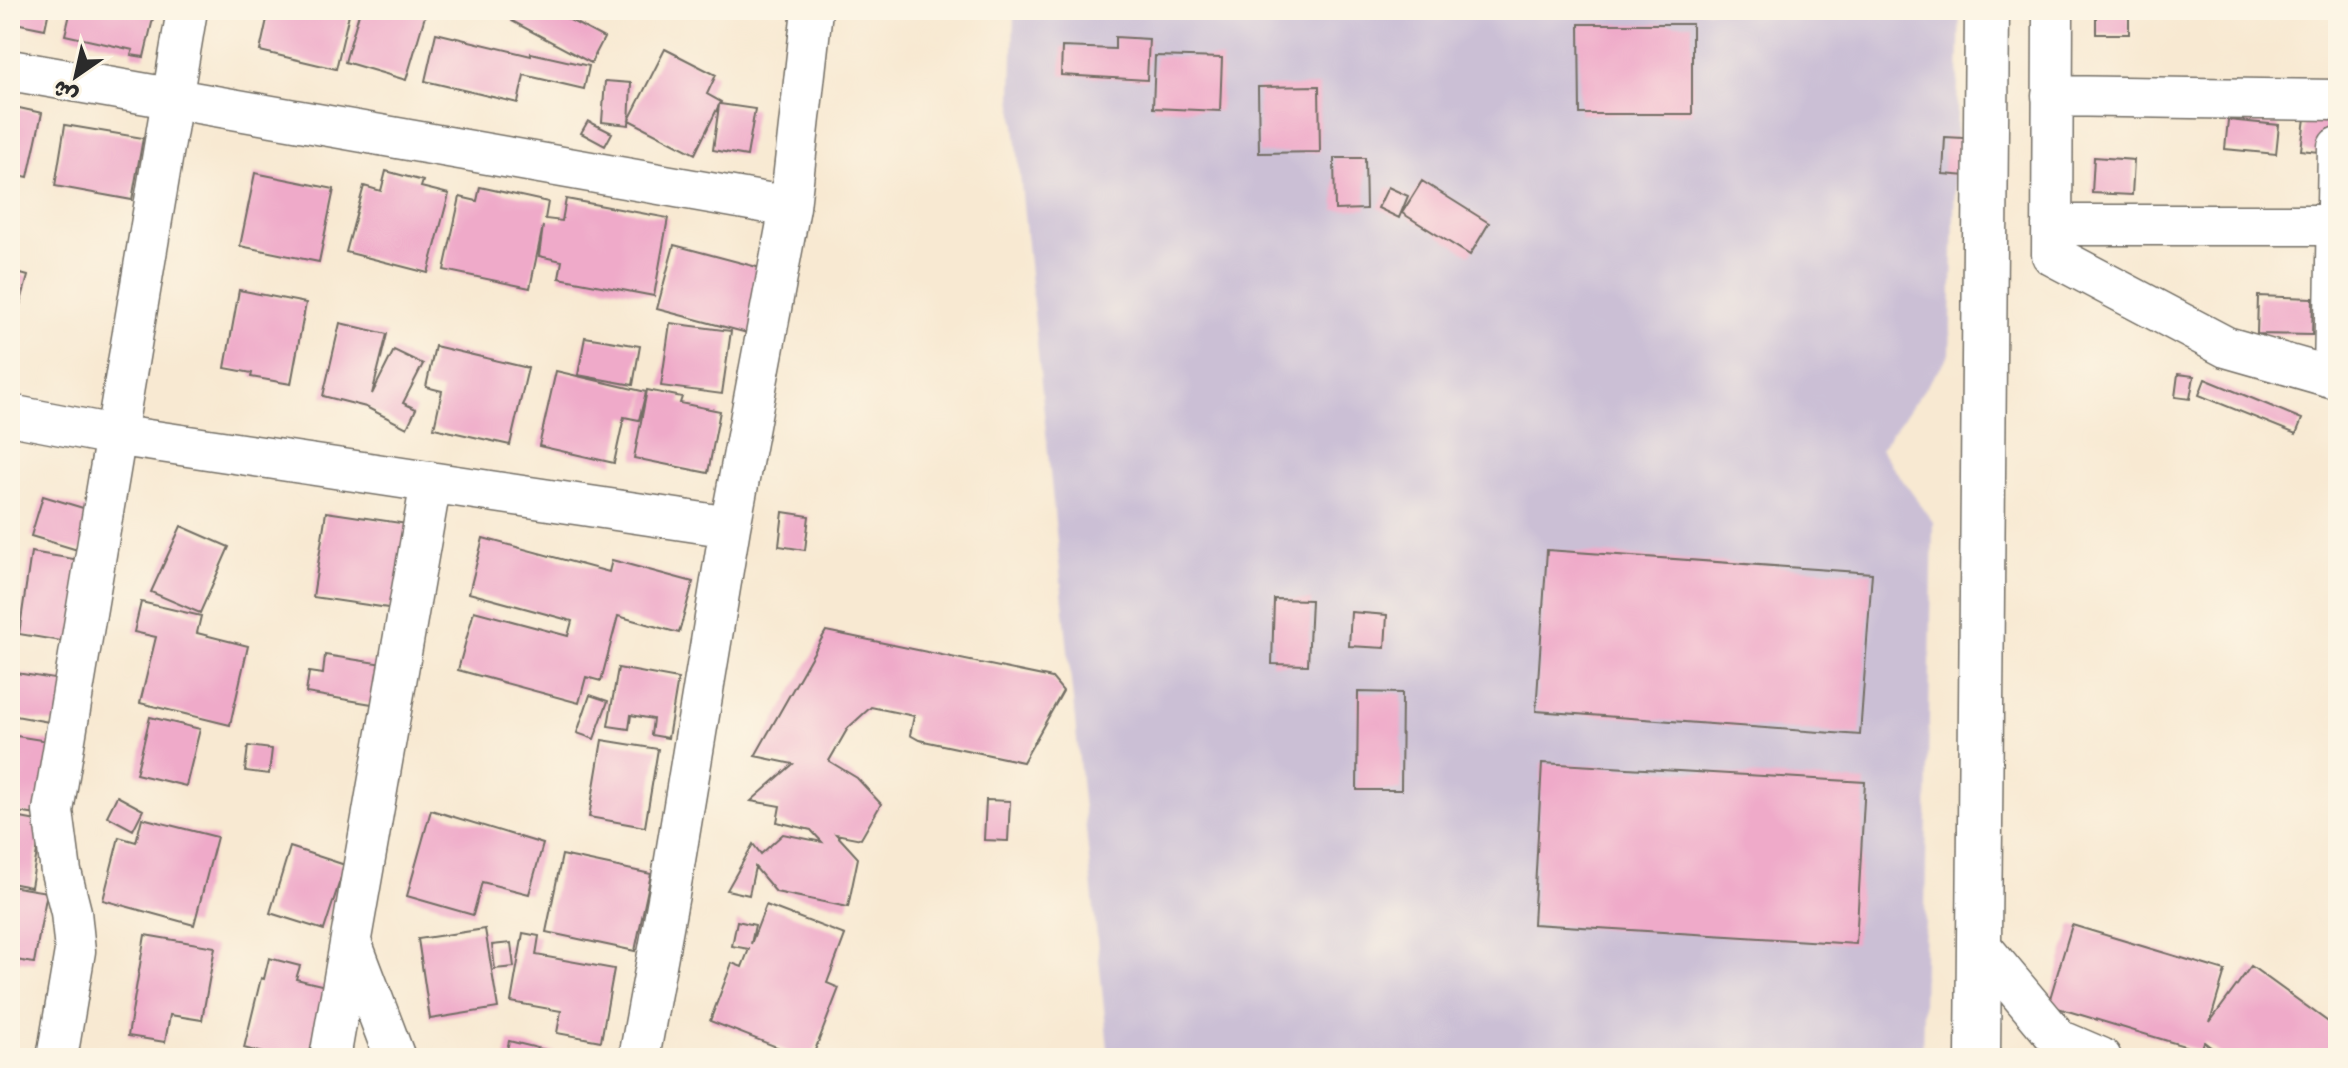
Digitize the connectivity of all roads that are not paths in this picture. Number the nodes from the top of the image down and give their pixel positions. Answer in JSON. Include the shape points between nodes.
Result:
{"nodes":[{"id":1,"x":187,"y":10,"type":"edge"},
{"id":2,"x":812,"y":10,"type":"edge"},
{"id":3,"x":1987,"y":10,"type":"edge"},
{"id":4,"x":2053,"y":10,"type":"edge"},
{"id":5,"x":10,"y":70,"type":"edge"},
{"id":6,"x":2052,"y":96,"type":"junction"},
{"id":7,"x":174,"y":98,"type":"junction"},
{"id":8,"x":2338,"y":100,"type":"edge"},
{"id":9,"x":2338,"y":147,"type":"edge"},
{"id":10,"x":790,"y":207,"type":"junction"},
{"id":11,"x":2052,"y":225,"type":"junction"},
{"id":12,"x":2337,"y":225,"type":"edge"},
{"id":13,"x":2336,"y":363,"type":"edge"},
{"id":14,"x":10,"y":415,"type":"edge"},
{"id":15,"x":114,"y":435,"type":"junction"},
{"id":16,"x":431,"y":482,"type":"junction"},
{"id":17,"x":730,"y":527,"type":"junction"},
{"id":18,"x":351,"y":941,"type":"junction"},
{"id":19,"x":1979,"y":944,"type":"junction"},
{"id":20,"x":2059,"y":1049,"type":"edge"},
{"id":21,"x":57,"y":1058,"type":"edge"},
{"id":22,"x":330,"y":1058,"type":"edge"},
{"id":23,"x":395,"y":1058,"type":"edge"},
{"id":24,"x":639,"y":1058,"type":"edge"},
{"id":25,"x":1978,"y":1058,"type":"edge"},
{"id":26,"x":2101,"y":1058,"type":"edge"}],
"edges":[{"from":1,"to":7,"type":"street"},
{"from":2,"to":10,"type":"street"},
{"from":3,"to":19,"type":"street"},
{"from":4,"to":6,"type":"street"},
{"from":5,"to":7,"type":"street"},
{"from":6,"to":8,"type":"street"},
{"from":6,"to":11,"type":"street"},
{"from":7,"to":10,"type":"street"},
{"from":7,"to":15,"type":"street"},
{"from":9,"to":12,"type":"street"},
{"from":10,"to":17,"type":"street"},
{"from":11,"to":12,"type":"street"},
{"from":11,"to":13,"type":"street","via":[[2052,255],[2226,347]]},
{"from":12,"to":13,"type":"street"},
{"from":14,"to":15,"type":"street"},
{"from":15,"to":16,"type":"street"},
{"from":15,"to":21,"type":"street","via":[[53,811],[75,951]]},
{"from":16,"to":17,"type":"street"},
{"from":16,"to":18,"type":"street"},
{"from":17,"to":24,"type":"street"},
{"from":18,"to":22,"type":"street"},
{"from":18,"to":23,"type":"street"},
{"from":19,"to":20,"type":"street"},
{"from":19,"to":25,"type":"street"},
{"from":20,"to":26,"type":"street"}]}
